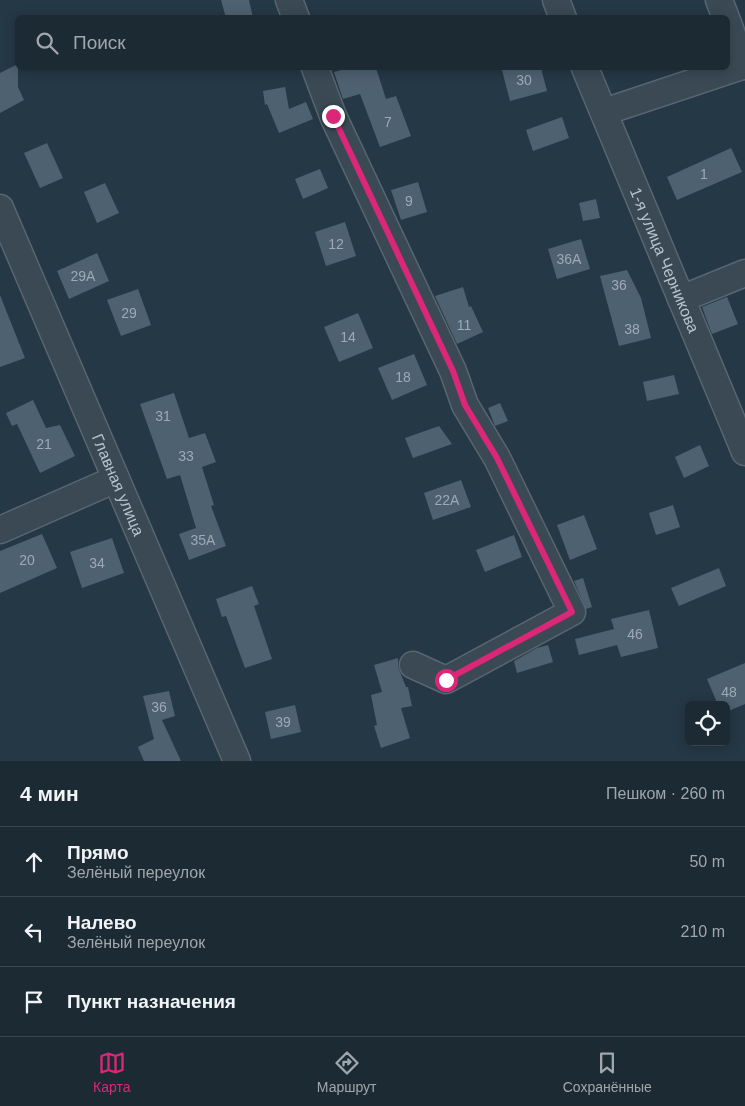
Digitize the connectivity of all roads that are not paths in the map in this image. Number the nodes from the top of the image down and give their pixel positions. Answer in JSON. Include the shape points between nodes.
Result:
{"nodes":[{"id":1,"x":289,"y":0,"type":"edge"},
{"id":2,"x":556,"y":0,"type":"edge"},
{"id":3,"x":719,"y":0,"type":"edge"},
{"id":4,"x":295,"y":15,"type":"edge"},
{"id":5,"x":563,"y":15,"type":"edge"},
{"id":6,"x":725,"y":15,"type":"edge"},
{"id":7,"x":730,"y":28,"type":"edge"},
{"id":8,"x":744,"y":65,"type":"edge"},
{"id":9,"x":316,"y":70,"type":"edge"},
{"id":10,"x":586,"y":70,"type":"edge"},
{"id":11,"x":729,"y":70,"type":"edge"},
{"id":12,"x":730,"y":70,"type":"edge"},
{"id":13,"x":604,"y":112,"type":"junction"},
{"id":14,"x":0,"y":208,"type":"edge"},
{"id":15,"x":745,"y":273,"type":"edge"},
{"id":16,"x":682,"y":299,"type":"junction"},
{"id":17,"x":745,"y":452,"type":"edge"},
{"id":18,"x":116,"y":479,"type":"junction"},
{"id":19,"x":0,"y":530,"type":"edge"},
{"id":20,"x":413,"y":665,"type":"dead end"},
{"id":21,"x":237,"y":761,"type":"edge"}],
"edges":[{"from":1,"to":4,"type":"street"},
{"from":2,"to":5,"type":"street"},
{"from":3,"to":6,"type":"street"},
{"from":7,"to":8,"type":"street"},
{"from":8,"to":12,"type":"street"},
{"from":9,"to":20,"type":"street","via":[[333,116],[453,371],[465,405],[497,458],[572,612],[446,680]]},
{"from":10,"to":13,"type":"street","name":"1-я улица Черникова"},
{"from":11,"to":13,"type":"street"},
{"from":13,"to":16,"type":"street","name":"1-я улица Черникова"},
{"from":14,"to":18,"type":"street","name":"Главная улица"},
{"from":15,"to":16,"type":"street"},
{"from":16,"to":17,"type":"street","name":"1-я улица Черникова"},
{"from":18,"to":19,"type":"street"},
{"from":18,"to":21,"type":"street","name":"Главная улица"}]}
